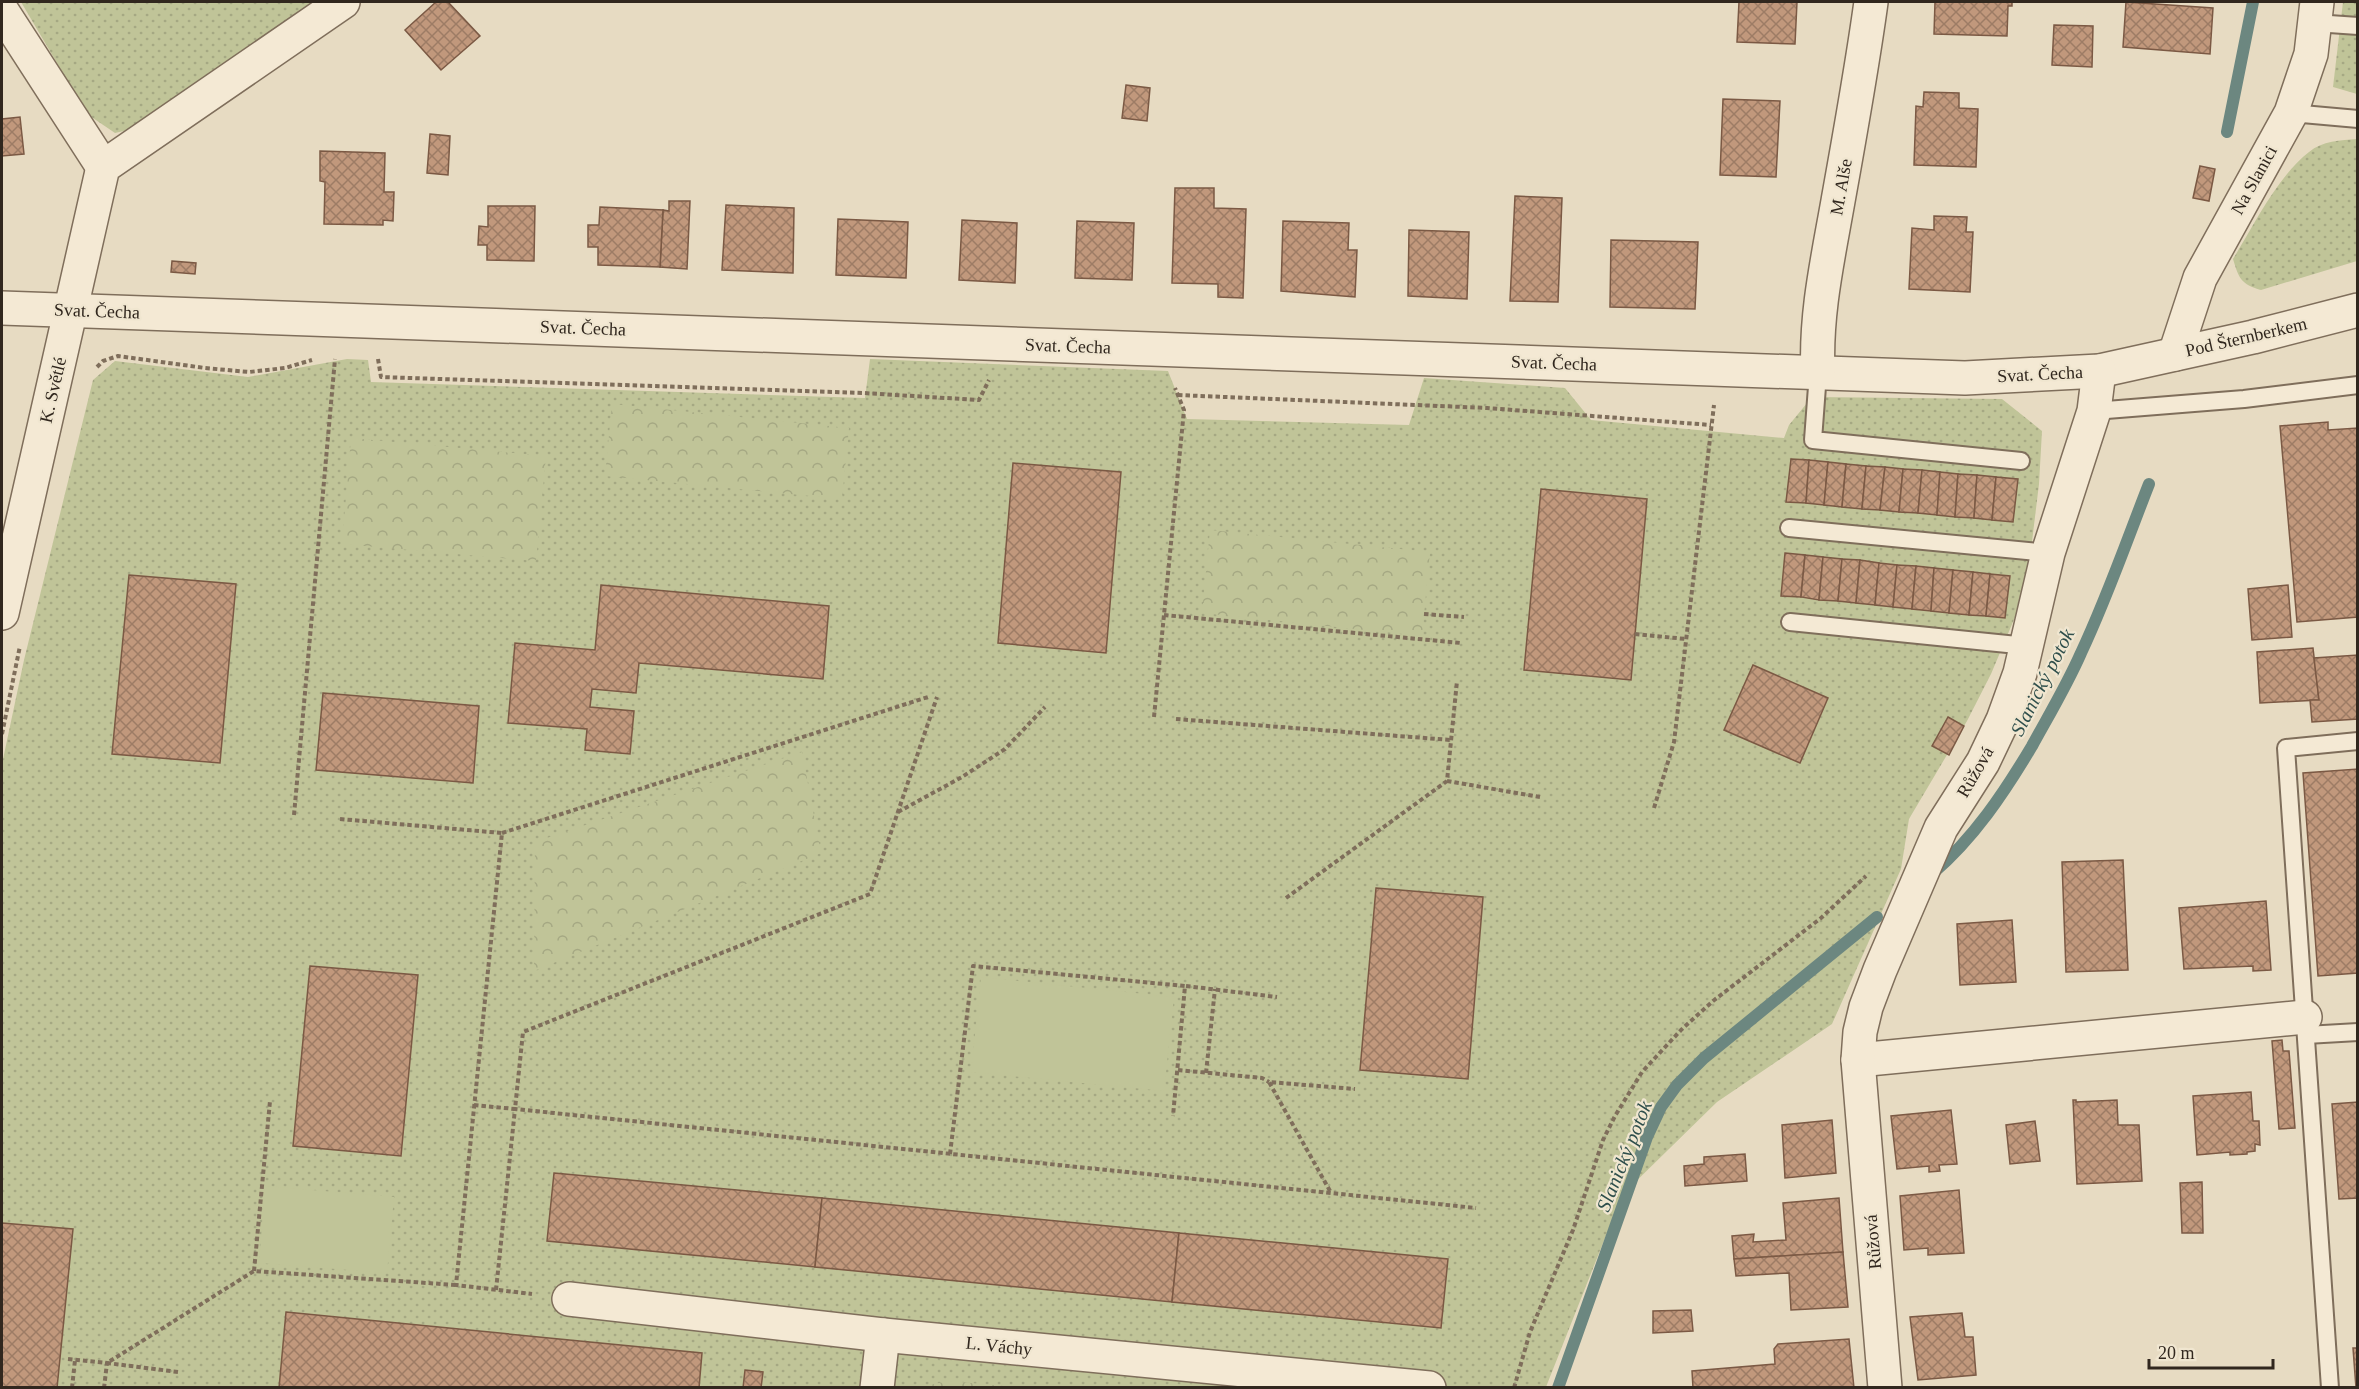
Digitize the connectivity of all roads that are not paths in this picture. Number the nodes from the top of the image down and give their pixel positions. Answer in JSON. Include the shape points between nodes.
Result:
{"nodes":[{"id":1,"x":343,"y":2,"type":"edge"},
{"id":2,"x":1871,"y":2,"type":"edge"},
{"id":3,"x":2,"y":11,"type":"edge"},
{"id":4,"x":2316,"y":12,"type":"edge"},
{"id":5,"x":2358,"y":26,"type":"edge"},
{"id":6,"x":2291,"y":113,"type":"junction"},
{"id":7,"x":2358,"y":119,"type":"edge"},
{"id":8,"x":104,"y":167,"type":"junction"},
{"id":9,"x":2,"y":308,"type":"edge"},
{"id":10,"x":2358,"y":310,"type":"edge"},
{"id":11,"x":71,"y":311,"type":"junction"},
{"id":12,"x":2175,"y":354,"type":"junction"},
{"id":13,"x":2134,"y":364,"type":"joint"},
{"id":14,"x":2099,"y":371,"type":"junction"},
{"id":15,"x":1818,"y":373,"type":"junction"},
{"id":16,"x":2358,"y":386,"type":"edge"},
{"id":17,"x":2094,"y":411,"type":"junction"},
{"id":18,"x":2021,"y":461,"type":"dead end"},
{"id":19,"x":1789,"y":528,"type":"dead end"},
{"id":20,"x":2048,"y":553,"type":"junction"},
{"id":21,"x":2,"y":613,"type":"edge"},
{"id":22,"x":1790,"y":622,"type":"dead end"},
{"id":23,"x":2026,"y":646,"type":"junction"},
{"id":24,"x":2358,"y":741,"type":"edge"},
{"id":25,"x":2305,"y":1026,"type":"junction"},
{"id":26,"x":2358,"y":1032,"type":"edge"},
{"id":27,"x":1858,"y":1060,"type":"junction"},
{"id":28,"x":568,"y":1299,"type":"road end"},
{"id":29,"x":883,"y":1335,"type":"junction"},
{"id":30,"x":877,"y":1388,"type":"edge"},
{"id":31,"x":1429,"y":1388,"type":"edge"},
{"id":32,"x":1885,"y":1388,"type":"edge"},
{"id":33,"x":2330,"y":1388,"type":"edge"}],
"edges":[{"from":1,"to":8,"type":"street"},
{"from":2,"to":15,"type":"street","name":"M. Alše","via":[[1820,305]]},
{"from":3,"to":8,"type":"street"},
{"from":4,"to":5,"type":"lane"},
{"from":4,"to":6,"type":"street","name":"Na Slanici","via":[[2311,54]]},
{"from":6,"to":7,"type":"lane"},
{"from":6,"to":12,"type":"street","name":"Na Slanici","via":[[2200,278]]},
{"from":8,"to":11,"type":"street","name":"K. Světlé"},
{"from":9,"to":11,"type":"street","name":"Svat. Čecha"},
{"from":10,"to":12,"type":"street","name":"Pod Šternberkem"},
{"from":11,"to":15,"type":"street","name":"Svat. Čecha"},
{"from":11,"to":21,"type":"street","name":"K. Světlé"},
{"from":12,"to":13,"type":"street","name":"Pod Šternberkem"},
{"from":13,"to":14,"type":"street","name":"Svat. Čecha"},
{"from":14,"to":15,"type":"street","name":"Svat. Čecha","via":[[1965,378]]},
{"from":14,"to":17,"type":"street","name":"Růžová"},
{"from":15,"to":18,"type":"lane","via":[[1813,440]]},
{"from":16,"to":17,"type":"lane"},
{"from":17,"to":20,"type":"street","name":"Růžová"},
{"from":19,"to":20,"type":"lane"},
{"from":20,"to":23,"type":"street","name":"Růžová"},
{"from":22,"to":23,"type":"lane"},
{"from":23,"to":27,"type":"street","name":"Růžová","via":[[2003,720],[1983,762],[1941,828],[1880,970],[1866,1007]]},
{"from":24,"to":25,"type":"lane","via":[[2286,748]]},
{"from":25,"to":26,"type":"lane"},
{"from":25,"to":27,"type":"street"},
{"from":25,"to":33,"type":"lane"},
{"from":27,"to":32,"type":"street","name":"Růžová"},
{"from":28,"to":29,"type":"street","name":"L. Váchy"},
{"from":29,"to":30,"type":"street"},
{"from":29,"to":31,"type":"street","name":"L. Váchy"}]}
